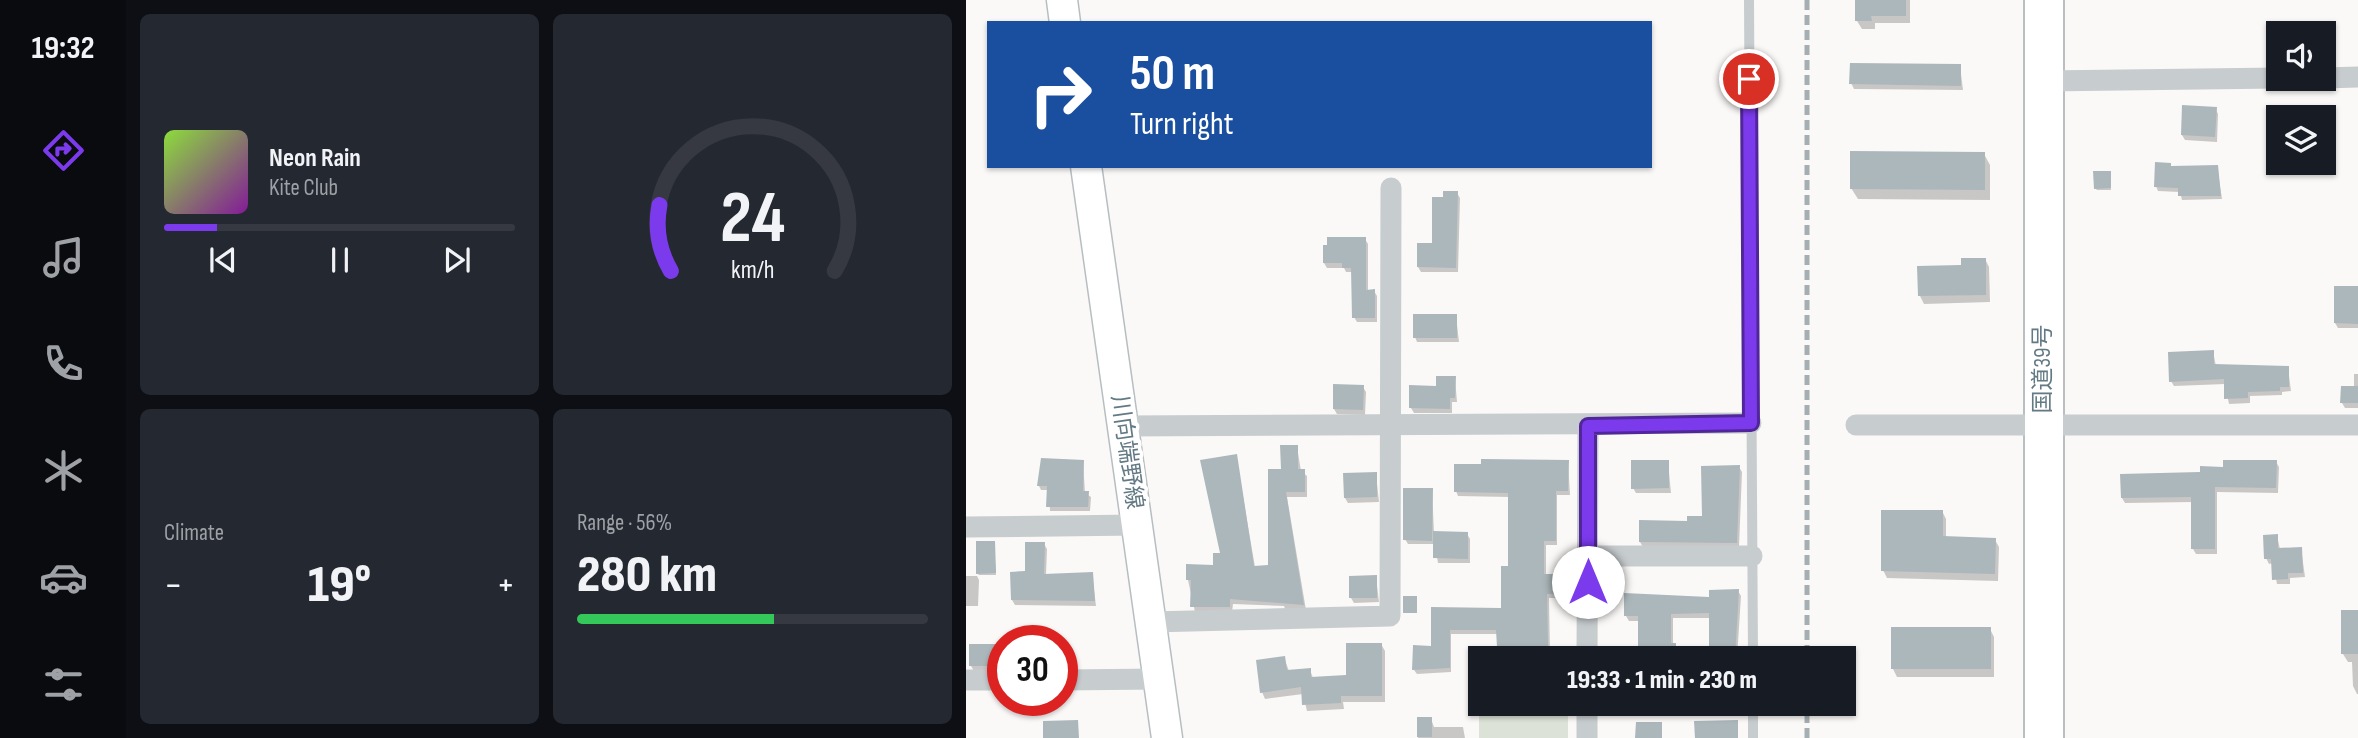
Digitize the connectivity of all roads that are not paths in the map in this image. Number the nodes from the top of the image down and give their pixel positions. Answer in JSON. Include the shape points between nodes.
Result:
{"nodes":[{"id":1,"x":1062,"y":0,"type":"edge"},
{"id":2,"x":1748,"y":0,"type":"edge"},
{"id":3,"x":2044,"y":0,"type":"edge"},
{"id":4,"x":1065,"y":21,"type":"edge"},
{"id":5,"x":2358,"y":77,"type":"edge"},
{"id":6,"x":2266,"y":78,"type":"edge"},
{"id":7,"x":2336,"y":78,"type":"edge"},
{"id":8,"x":2044,"y":80,"type":"junction"},
{"id":9,"x":1086,"y":168,"type":"edge"},
{"id":10,"x":1391,"y":188,"type":"dead end"},
{"id":11,"x":1751,"y":423,"type":"junction"},
{"id":12,"x":1856,"y":425,"type":"dead end"},
{"id":13,"x":2043,"y":425,"type":"junction"},
{"id":14,"x":2358,"y":425,"type":"edge"},
{"id":15,"x":1123,"y":426,"type":"junction"},
{"id":16,"x":1389,"y":426,"type":"junction"},
{"id":17,"x":1588,"y":426,"type":"junction"},
{"id":18,"x":1138,"y":525,"type":"junction"},
{"id":19,"x":966,"y":527,"type":"edge"},
{"id":20,"x":1588,"y":556,"type":"junction"},
{"id":21,"x":1752,"y":556,"type":"junction"},
{"id":22,"x":1151,"y":622,"type":"junction"},
{"id":23,"x":1587,"y":646,"type":"edge"},
{"id":24,"x":1753,"y":646,"type":"edge"},
{"id":25,"x":1159,"y":679,"type":"junction"},
{"id":26,"x":966,"y":680,"type":"edge"},
{"id":27,"x":987,"y":680,"type":"edge"},
{"id":28,"x":1078,"y":680,"type":"edge"},
{"id":29,"x":1587,"y":716,"type":"edge"},
{"id":30,"x":1753,"y":716,"type":"edge"},
{"id":31,"x":1167,"y":738,"type":"edge"},
{"id":32,"x":1587,"y":738,"type":"edge"},
{"id":33,"x":1754,"y":738,"type":"edge"},
{"id":34,"x":2044,"y":738,"type":"edge"}],
"edges":[{"from":1,"to":4,"type":"main road"},
{"from":2,"to":11,"type":"lane"},
{"from":3,"to":8,"type":"highway","name":"国道39号"},
{"from":5,"to":7,"type":"street"},
{"from":6,"to":8,"type":"street"},
{"from":8,"to":13,"type":"highway","name":"国道39号"},
{"from":9,"to":15,"type":"main road","name":"川向端野線"},
{"from":10,"to":16,"type":"street"},
{"from":11,"to":17,"type":"street"},
{"from":11,"to":21,"type":"lane"},
{"from":12,"to":13,"type":"street"},
{"from":13,"to":14,"type":"street"},
{"from":13,"to":34,"type":"highway","name":"国道39号"},
{"from":15,"to":16,"type":"street"},
{"from":15,"to":18,"type":"main road","name":"川向端野線"},
{"from":16,"to":17,"type":"street"},
{"from":16,"to":22,"type":"street","via":[[1390,617]]},
{"from":17,"to":20,"type":"street"},
{"from":18,"to":19,"type":"street"},
{"from":18,"to":22,"type":"main road","name":"川向端野線"},
{"from":20,"to":21,"type":"street"},
{"from":20,"to":23,"type":"street"},
{"from":21,"to":24,"type":"lane"},
{"from":22,"to":25,"type":"main road","name":"川向端野線"},
{"from":25,"to":28,"type":"street"},
{"from":25,"to":31,"type":"main road","name":"川向端野線"},
{"from":26,"to":27,"type":"street"},
{"from":29,"to":32,"type":"street"},
{"from":30,"to":33,"type":"lane"}]}
